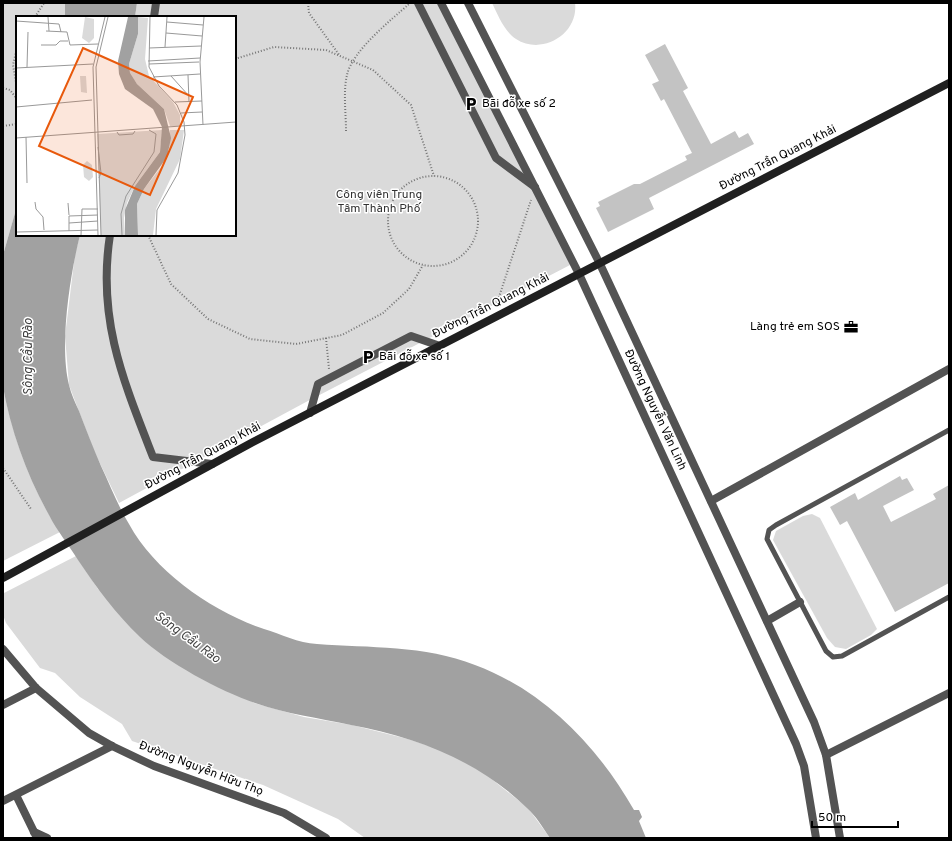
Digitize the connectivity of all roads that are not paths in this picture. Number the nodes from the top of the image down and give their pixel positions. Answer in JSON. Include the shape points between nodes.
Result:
{"nodes":[{"id":1,"x":156,"y":3,"type":"edge"},
{"id":2,"x":418,"y":3,"type":"edge"},
{"id":3,"x":441,"y":3,"type":"edge"},
{"id":4,"x":468,"y":3,"type":"edge"},
{"id":5,"x":154,"y":16,"type":"edge"},
{"id":6,"x":949,"y":83,"type":"edge"},
{"id":7,"x":535,"y":187,"type":"junction"},
{"id":8,"x":110,"y":236,"type":"edge"},
{"id":9,"x":600,"y":264,"type":"junction"},
{"id":10,"x":579,"y":274,"type":"junction"},
{"id":11,"x":440,"y":346,"type":"junction"},
{"id":12,"x":949,"y":369,"type":"edge"},
{"id":13,"x":310,"y":413,"type":"junction"},
{"id":14,"x":949,"y":430,"type":"edge"},
{"id":15,"x":212,"y":464,"type":"junction"},
{"id":16,"x":711,"y":501,"type":"junction"},
{"id":17,"x":3,"y":578,"type":"edge"},
{"id":18,"x":949,"y":596,"type":"edge"},
{"id":19,"x":800,"y":602,"type":"junction"},
{"id":20,"x":767,"y":621,"type":"junction"},
{"id":21,"x":3,"y":649,"type":"edge"},
{"id":22,"x":36,"y":688,"type":"junction"},
{"id":23,"x":949,"y":693,"type":"edge"},
{"id":24,"x":3,"y":706,"type":"edge"},
{"id":25,"x":112,"y":746,"type":"junction"},
{"id":26,"x":826,"y":755,"type":"junction"},
{"id":27,"x":16,"y":795,"type":"junction"},
{"id":28,"x":3,"y":801,"type":"edge"},
{"id":29,"x":35,"y":835,"type":"edge"},
{"id":30,"x":47,"y":838,"type":"edge"},
{"id":31,"x":326,"y":838,"type":"edge"},
{"id":32,"x":816,"y":838,"type":"edge"},
{"id":33,"x":840,"y":838,"type":"edge"}],
"edges":[{"from":1,"to":5,"type":"street"},
{"from":2,"to":7,"type":"street","via":[[496,158]]},
{"from":3,"to":7,"type":"street","name":"Đường Nguyễn Văn Linh"},
{"from":4,"to":9,"type":"street","name":"Đường Nguyễn Văn Linh"},
{"from":6,"to":9,"type":"main road","name":"Đường Trần Quang Khải"},
{"from":7,"to":10,"type":"street","name":"Đường Nguyễn Văn Linh"},
{"from":8,"to":15,"type":"street","via":[[106,258],[108,318],[119,363],[153,456]]},
{"from":9,"to":10,"type":"main road","name":"Đường Trần Quang Khải"},
{"from":9,"to":16,"type":"street","name":"Đường Nguyễn Văn Linh"},
{"from":10,"to":11,"type":"main road","name":"Đường Trần Quang Khải"},
{"from":10,"to":32,"type":"street","name":"Đường Nguyễn Văn Linh","via":[[796,744],[804,766]]},
{"from":11,"to":13,"type":"main road","name":"Đường Trần Quang Khải"},
{"from":11,"to":13,"type":"street","via":[[411,336],[318,384]]},
{"from":12,"to":16,"type":"street"},
{"from":13,"to":15,"type":"main road","name":"Đường Trần Quang Khải"},
{"from":14,"to":19,"type":"lane","via":[[769,530],[767,539]]},
{"from":15,"to":17,"type":"main road","name":"Đường Trần Quang Khải"},
{"from":16,"to":20,"type":"street","name":"Đường Nguyễn Văn Linh"},
{"from":18,"to":19,"type":"lane","via":[[842,656],[833,657],[826,651]]},
{"from":19,"to":20,"type":"street"},
{"from":20,"to":26,"type":"street","name":"Đường Nguyễn Văn Linh","via":[[814,722]]},
{"from":21,"to":22,"type":"street","name":"Đường Nguyễn Hữu Thọ"},
{"from":22,"to":24,"type":"street"},
{"from":22,"to":25,"type":"street","name":"Đường Nguyễn Hữu Thọ","via":[[89,733]]},
{"from":23,"to":26,"type":"street"},
{"from":25,"to":27,"type":"street"},
{"from":25,"to":31,"type":"street","name":"Đường Nguyễn Hữu Thọ","via":[[154,766],[284,813]]},
{"from":26,"to":33,"type":"street","name":"Đường Nguyễn Văn Linh"},
{"from":27,"to":28,"type":"street"},
{"from":27,"to":29,"type":"street"},
{"from":29,"to":30,"type":"street"}]}
